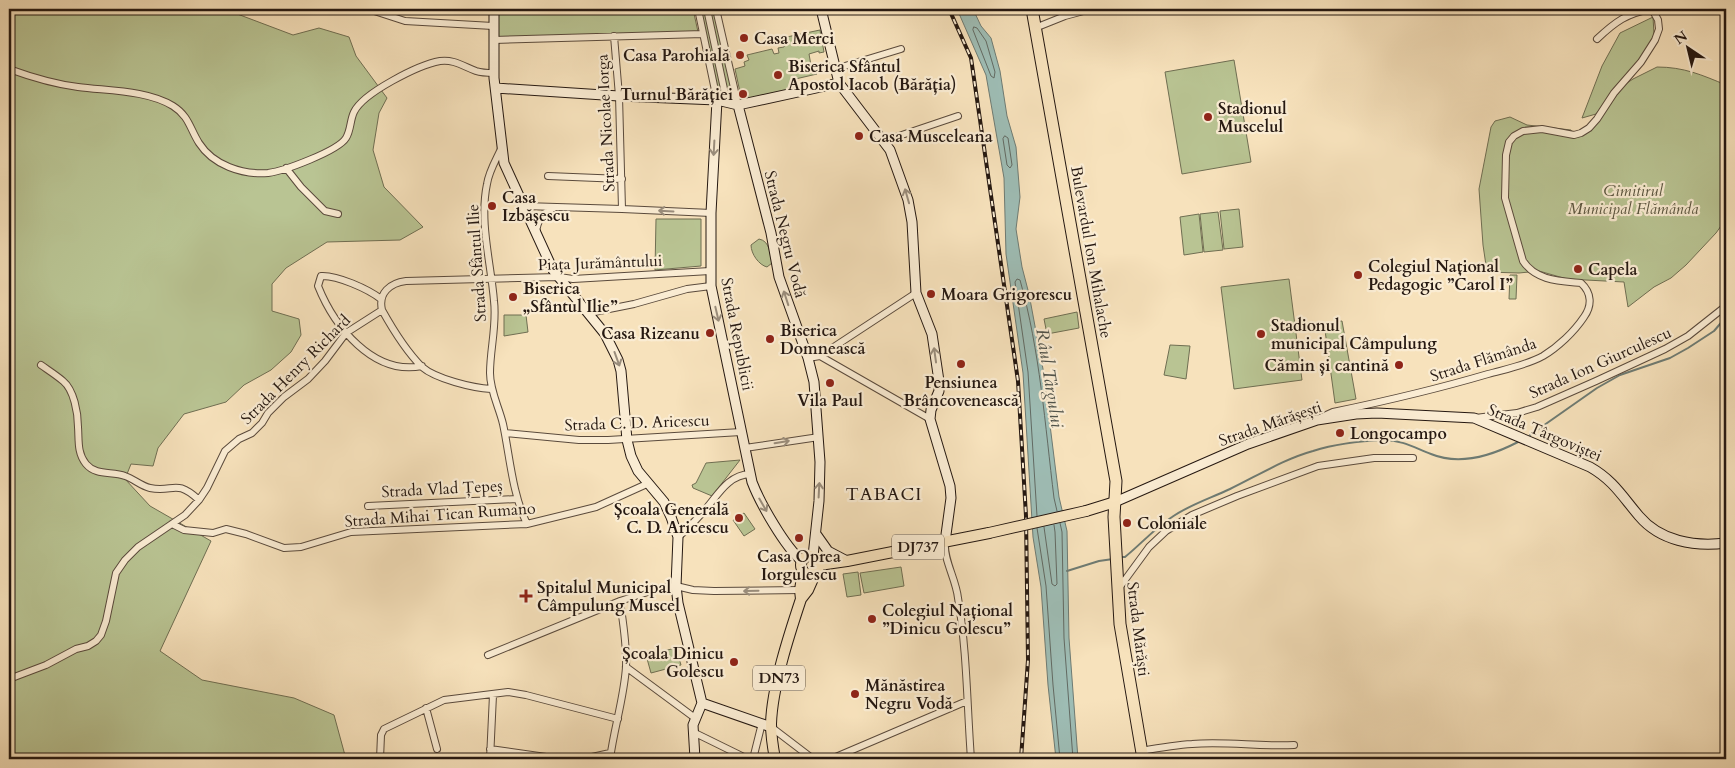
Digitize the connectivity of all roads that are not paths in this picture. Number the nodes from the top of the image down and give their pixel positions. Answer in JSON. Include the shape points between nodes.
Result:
{"nodes":[{"id":1,"x":368,"y":9,"type":"edge"},
{"id":2,"x":494,"y":9,"type":"edge"},
{"id":3,"x":698,"y":9,"type":"edge"},
{"id":4,"x":707,"y":9,"type":"edge"},
{"id":5,"x":716,"y":9,"type":"edge"},
{"id":6,"x":821,"y":9,"type":"edge"},
{"id":7,"x":1032,"y":9,"type":"edge"},
{"id":8,"x":1091,"y":9,"type":"edge"},
{"id":9,"x":1652,"y":9,"type":"edge"},
{"id":10,"x":493,"y":26,"type":"junction"},
{"id":11,"x":1035,"y":28,"type":"junction"},
{"id":12,"x":703,"y":34,"type":"junction"},
{"id":13,"x":614,"y":36,"type":"junction"},
{"id":14,"x":1597,"y":39,"type":"dead end"},
{"id":15,"x":494,"y":40,"type":"junction"},
{"id":16,"x":901,"y":49,"type":"dead end"},
{"id":17,"x":9,"y":69,"type":"edge"},
{"id":18,"x":835,"y":69,"type":"junction"},
{"id":19,"x":494,"y":73,"type":"junction"},
{"id":20,"x":839,"y":83,"type":"junction"},
{"id":21,"x":496,"y":88,"type":"junction"},
{"id":22,"x":619,"y":96,"type":"junction"},
{"id":23,"x":717,"y":100,"type":"junction"},
{"id":24,"x":727,"y":103,"type":"junction"},
{"id":25,"x":738,"y":105,"type":"junction"},
{"id":26,"x":958,"y":116,"type":"dead end"},
{"id":27,"x":884,"y":140,"type":"junction"},
{"id":28,"x":501,"y":149,"type":"junction"},
{"id":29,"x":286,"y":168,"type":"junction"},
{"id":30,"x":548,"y":176,"type":"dead end"},
{"id":31,"x":622,"y":179,"type":"junction"},
{"id":32,"x":524,"y":206,"type":"junction"},
{"id":33,"x":557,"y":207,"type":"junction"},
{"id":34,"x":622,"y":208,"type":"junction"},
{"id":35,"x":711,"y":213,"type":"junction"},
{"id":36,"x":338,"y":214,"type":"dead end"},
{"id":37,"x":536,"y":233,"type":"junction"},
{"id":38,"x":710,"y":271,"type":"junction"},
{"id":39,"x":559,"y":277,"type":"junction"},
{"id":40,"x":491,"y":279,"type":"junction"},
{"id":41,"x":711,"y":286,"type":"junction"},
{"id":42,"x":916,"y":293,"type":"junction"},
{"id":43,"x":381,"y":299,"type":"junction"},
{"id":44,"x":1726,"y":306,"type":"edge"},
{"id":45,"x":382,"y":310,"type":"junction"},
{"id":46,"x":589,"y":313,"type":"junction"},
{"id":47,"x":346,"y":332,"type":"junction"},
{"id":48,"x":820,"y":356,"type":"junction"},
{"id":49,"x":808,"y":358,"type":"junction"},
{"id":50,"x":41,"y":365,"type":"dead end"},
{"id":51,"x":422,"y":366,"type":"junction"},
{"id":52,"x":491,"y":388,"type":"junction"},
{"id":53,"x":1474,"y":418,"type":"junction"},
{"id":54,"x":930,"y":419,"type":"junction"},
{"id":55,"x":1317,"y":420,"type":"junction"},
{"id":56,"x":741,"y":432,"type":"junction"},
{"id":57,"x":505,"y":433,"type":"junction"},
{"id":58,"x":819,"y":437,"type":"junction"},
{"id":59,"x":627,"y":440,"type":"junction"},
{"id":60,"x":745,"y":448,"type":"junction"},
{"id":61,"x":1413,"y":458,"type":"dead end"},
{"id":62,"x":750,"y":474,"type":"junction"},
{"id":63,"x":649,"y":483,"type":"junction"},
{"id":64,"x":517,"y":499,"type":"junction"},
{"id":65,"x":199,"y":500,"type":"junction"},
{"id":66,"x":1115,"y":502,"type":"junction"},
{"id":67,"x":368,"y":506,"type":"dead end"},
{"id":68,"x":172,"y":524,"type":"junction"},
{"id":69,"x":527,"y":524,"type":"junction"},
{"id":70,"x":816,"y":534,"type":"junction"},
{"id":71,"x":678,"y":537,"type":"junction"},
{"id":72,"x":945,"y":542,"type":"junction"},
{"id":73,"x":1726,"y":543,"type":"edge"},
{"id":74,"x":847,"y":562,"type":"junction"},
{"id":75,"x":816,"y":564,"type":"junction"},
{"id":76,"x":802,"y":566,"type":"junction"},
{"id":77,"x":676,"y":586,"type":"junction"},
{"id":78,"x":1117,"y":590,"type":"junction"},
{"id":79,"x":800,"y":594,"type":"junction"},
{"id":80,"x":620,"y":601,"type":"junction"},
{"id":81,"x":488,"y":655,"type":"dead end"},
{"id":82,"x":626,"y":667,"type":"junction"},
{"id":83,"x":9,"y":679,"type":"edge"},
{"id":84,"x":493,"y":695,"type":"junction"},
{"id":85,"x":967,"y":701,"type":"junction"},
{"id":86,"x":702,"y":703,"type":"junction"},
{"id":87,"x":426,"y":708,"type":"junction"},
{"id":88,"x":695,"y":718,"type":"junction"},
{"id":89,"x":618,"y":719,"type":"junction"},
{"id":90,"x":767,"y":725,"type":"junction"},
{"id":91,"x":693,"y":732,"type":"junction"},
{"id":92,"x":1294,"y":745,"type":"dead end"},
{"id":93,"x":437,"y":749,"type":"dead end"},
{"id":94,"x":490,"y":749,"type":"junction"},
{"id":95,"x":1142,"y":755,"type":"edge"},
{"id":96,"x":610,"y":756,"type":"edge"},
{"id":97,"x":380,"y":759,"type":"edge"},
{"id":98,"x":490,"y":759,"type":"edge"},
{"id":99,"x":695,"y":759,"type":"edge"},
{"id":100,"x":748,"y":759,"type":"edge"},
{"id":101,"x":754,"y":759,"type":"edge"},
{"id":102,"x":775,"y":759,"type":"edge"},
{"id":103,"x":813,"y":759,"type":"edge"},
{"id":104,"x":831,"y":759,"type":"edge"},
{"id":105,"x":971,"y":759,"type":"edge"}],
"edges":[{"from":1,"to":10,"type":"street","via":[[405,21]]},
{"from":2,"to":10,"type":"main road"},
{"from":3,"to":12,"type":"street","name":"Strada Republicii"},
{"from":4,"to":24,"type":"street"},
{"from":5,"to":25,"type":"street","name":"Strada Negru Vodă","number":"DN73"},
{"from":6,"to":18,"type":"main road"},
{"from":7,"to":11,"type":"highway","name":"Bulevardul Ion Mihalache"},
{"from":8,"to":11,"type":"street"},
{"from":9,"to":14,"type":"street","via":[[1625,16]]},
{"from":9,"to":55,"type":"street","name":"Strada Flămânda","via":[[1659,29],[1655,40],[1597,119],[1574,135],[1542,129],[1523,131],[1509,142],[1506,155],[1505,198],[1520,253],[1527,268],[1539,276],[1581,283],[1586,288],[1590,302],[1582,320],[1568,336],[1542,356],[1517,366],[1408,396],[1333,412]]},
{"from":10,"to":15,"type":"main road"},
{"from":11,"to":66,"type":"highway","name":"Bulevardul Ion Mihalache","via":[[1106,418],[1116,481]]},
{"from":12,"to":13,"type":"street"},
{"from":12,"to":23,"type":"street","name":"Strada Republicii"},
{"from":13,"to":15,"type":"street"},
{"from":13,"to":22,"type":"street","name":"Strada Nicolae Iorga"},
{"from":15,"to":19,"type":"main road"},
{"from":16,"to":18,"type":"street"},
{"from":17,"to":29,"type":"street","via":[[76,86],[143,94],[173,106],[188,119],[198,142],[215,161],[258,173]]},
{"from":18,"to":20,"type":"main road"},
{"from":19,"to":21,"type":"main road"},
{"from":19,"to":29,"type":"street","via":[[446,61],[406,74],[365,98],[353,112],[347,137],[342,142]]},
{"from":20,"to":25,"type":"main road"},
{"from":20,"to":27,"type":"main road"},
{"from":21,"to":22,"type":"main road"},
{"from":21,"to":28,"type":"main road"},
{"from":22,"to":23,"type":"main road"},
{"from":22,"to":31,"type":"street","name":"Strada Nicolae Iorga"},
{"from":23,"to":24,"type":"main road"},
{"from":23,"to":35,"type":"main road","name":"Strada Republicii","one_way":true},
{"from":24,"to":25,"type":"main road"},
{"from":49,"to":25,"type":"main road","name":"Strada Negru Vodă","number":"DN73","one_way":true,"via":[[779,277]]},
{"from":26,"to":27,"type":"street"},
{"from":42,"to":27,"type":"main road","one_way":true,"via":[[911,214],[895,160]]},
{"from":28,"to":32,"type":"main road","via":[[510,178]]},
{"from":28,"to":40,"type":"street","name":"Strada Sfântul Ilie","via":[[491,170],[484,198]]},
{"from":29,"to":36,"type":"street","via":[[325,211]]},
{"from":30,"to":31,"type":"street"},
{"from":31,"to":34,"type":"street","name":"Strada Nicolae Iorga"},
{"from":32,"to":33,"type":"street"},
{"from":32,"to":37,"type":"main road"},
{"from":33,"to":34,"type":"street"},
{"from":33,"to":37,"type":"street","name":"Piața Jurământului","via":[[541,216]]},
{"from":35,"to":34,"type":"street","one_way":true},
{"from":35,"to":38,"type":"main road","name":"Strada Republicii"},
{"from":37,"to":39,"type":"main road"},
{"from":38,"to":39,"type":"street","name":"Piața Jurământului","via":[[605,278]]},
{"from":38,"to":41,"type":"main road","name":"Strada Republicii"},
{"from":39,"to":40,"type":"street","name":"Piața Jurământului"},
{"from":39,"to":46,"type":"main road"},
{"from":40,"to":43,"type":"street","via":[[398,282],[387,289]]},
{"from":40,"to":52,"type":"street","name":"Strada Sfântul Ilie","via":[[494,308]]},
{"from":41,"to":46,"type":"street"},
{"from":41,"to":56,"type":"main road","name":"Strada Republicii","one_way":true},
{"from":42,"to":48,"type":"street"},
{"from":54,"to":42,"type":"main road","one_way":true,"via":[[939,381],[932,334]]},
{"from":43,"to":45,"type":"street"},
{"from":43,"to":47,"type":"street","via":[[364,288],[321,276],[318,286],[322,295],[330,312]]},
{"from":44,"to":53,"type":"street","name":"Strada Ion Giurculescu","via":[[1688,336],[1596,381],[1537,407]]},
{"from":45,"to":47,"type":"street","name":"Strada Henry Richard"},
{"from":45,"to":51,"type":"street"},
{"from":46,"to":59,"type":"main road","one_way":true,"via":[[605,334],[618,360]]},
{"from":47,"to":51,"type":"street","via":[[385,364],[404,368]]},
{"from":47,"to":65,"type":"street","name":"Strada Henry Richard","via":[[326,361],[308,379],[284,397],[252,433],[225,451]]},
{"from":48,"to":49,"type":"street"},
{"from":48,"to":54,"type":"street"},
{"from":49,"to":58,"type":"main road","name":"Strada Negru Vodă","number":"DN73","via":[[815,387]]},
{"from":50,"to":65,"type":"street","via":[[69,388],[78,426],[78,447],[86,464],[94,471],[125,476],[158,489],[180,487]]},
{"from":51,"to":52,"type":"street","via":[[433,374],[469,386]]},
{"from":52,"to":57,"type":"street","name":"Strada Sfântul Ilie"},
{"from":53,"to":55,"type":"main road","name":"Strada Mărășești","number":"DJ737","via":[[1376,413]]},
{"from":53,"to":73,"type":"main road","name":"Strada Târgoviștei","number":"DJ737","via":[[1604,474],[1639,517],[1662,535],[1693,543]]},
{"from":54,"to":72,"type":"main road","via":[[950,486]]},
{"from":55,"to":66,"type":"main road","name":"Strada Mărășești","number":"DJ737","via":[[1248,444]]},
{"from":56,"to":59,"type":"street","name":"Strada C. D. Aricescu"},
{"from":56,"to":60,"type":"main road","name":"Strada Republicii"},
{"from":57,"to":59,"type":"street","name":"Strada C. D. Aricescu","via":[[579,440]]},
{"from":57,"to":64,"type":"street","name":"Strada Sfântul Ilie"},
{"from":60,"to":58,"type":"street","one_way":true},
{"from":70,"to":58,"type":"main road","name":"Strada Negru Vodă","number":"DN73","one_way":true},
{"from":59,"to":63,"type":"main road","via":[[634,463]]},
{"from":60,"to":62,"type":"main road","name":"Strada Republicii"},
{"from":61,"to":78,"type":"street","via":[[1374,458],[1318,466],[1192,515],[1149,546]]},
{"from":62,"to":71,"type":"street","via":[[730,481]]},
{"from":62,"to":76,"type":"main road","name":"Strada Republicii","one_way":true,"via":[[761,501]]},
{"from":63,"to":69,"type":"street","name":"Strada Mihai Tican Rumano","via":[[596,507]]},
{"from":63,"to":71,"type":"main road","via":[[666,508]]},
{"from":64,"to":67,"type":"street","name":"Strada Vlad Țepeș"},
{"from":64,"to":69,"type":"street","name":"Strada Sfântul Ilie"},
{"from":65,"to":68,"type":"street","name":"Strada Henry Richard"},
{"from":66,"to":72,"type":"main road","number":"DJ737","bridge":true},
{"from":66,"to":78,"type":"highway","name":"Strada Mărăști"},
{"from":68,"to":69,"type":"street","name":"Strada Mihai Tican Rumano","via":[[184,530],[212,532],[226,529],[284,548],[351,532]]},
{"from":68,"to":83,"type":"street","name":"Strada Henry Richard","via":[[138,547],[116,573],[106,621],[96,641]]},
{"from":70,"to":74,"type":"main road","via":[[828,551]]},
{"from":70,"to":75,"type":"main road","name":"Strada Negru Vodă","number":"DN73"},
{"from":71,"to":77,"type":"main road"},
{"from":72,"to":74,"type":"main road","number":"DJ737"},
{"from":72,"to":85,"type":"street","via":[[944,554],[958,596]]},
{"from":74,"to":75,"type":"main road"},
{"from":75,"to":76,"type":"main road","via":[[805,557]]},
{"from":75,"to":76,"type":"main road","via":[[811,574]]},
{"from":75,"to":79,"type":"main road","name":"Strada Negru Vodă","number":"DN73","via":[[808,590]]},
{"from":76,"to":79,"type":"main road","name":"Strada Negru Vodă","number":"DN73"},
{"from":79,"to":77,"type":"street","one_way":true,"via":[[693,590]]},
{"from":77,"to":80,"type":"street"},
{"from":77,"to":86,"type":"main road","via":[[680,617]]},
{"from":78,"to":95,"type":"highway","name":"Strada Mărăști"},
{"from":79,"to":90,"type":"main road","name":"Strada Negru Vodă","number":"DN73"},
{"from":80,"to":81,"type":"street"},
{"from":80,"to":82,"type":"street"},
{"from":82,"to":88,"type":"street"},
{"from":82,"to":89,"type":"street"},
{"from":84,"to":87,"type":"street","via":[[444,700]]},
{"from":84,"to":89,"type":"street","via":[[508,692],[526,695]]},
{"from":84,"to":94,"type":"street"},
{"from":85,"to":104,"type":"street"},
{"from":85,"to":105,"type":"street"},
{"from":86,"to":88,"type":"main road"},
{"from":86,"to":90,"type":"main road"},
{"from":87,"to":93,"type":"street"},
{"from":87,"to":97,"type":"street","via":[[384,729]]},
{"from":88,"to":91,"type":"main road"},
{"from":89,"to":96,"type":"street"},
{"from":90,"to":101,"type":"street"},
{"from":90,"to":102,"type":"main road","name":"Strada Negru Vodă","number":"DN73"},
{"from":90,"to":103,"type":"street"},
{"from":91,"to":99,"type":"main road"},
{"from":91,"to":100,"type":"street"},
{"from":92,"to":95,"type":"street","via":[[1191,744]]},
{"from":94,"to":96,"type":"street","via":[[560,759]]},
{"from":94,"to":98,"type":"street"}]}
